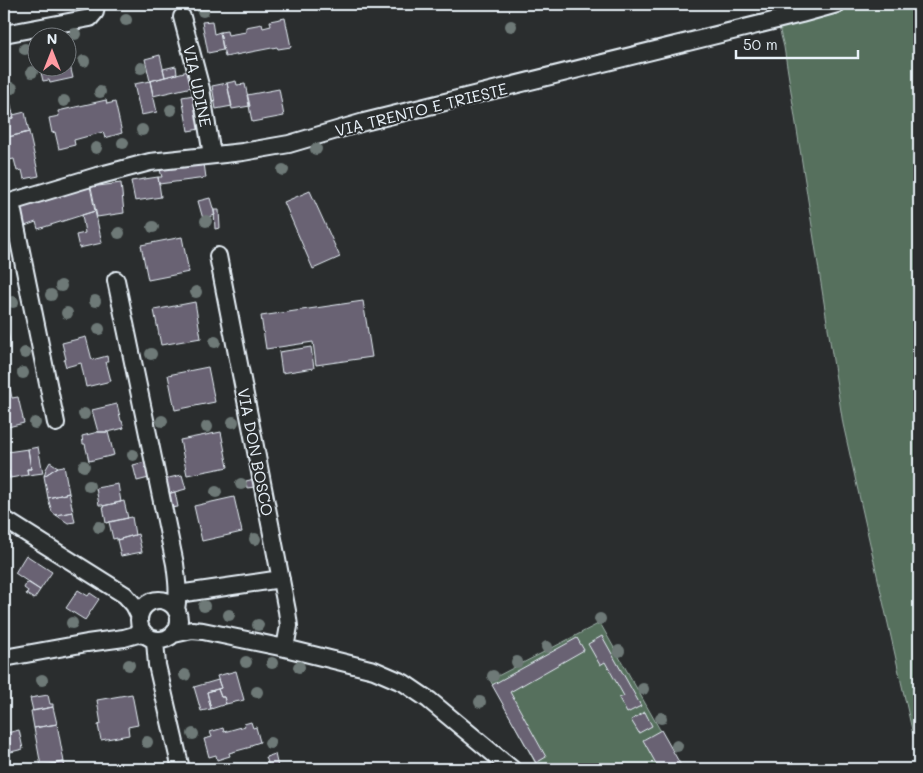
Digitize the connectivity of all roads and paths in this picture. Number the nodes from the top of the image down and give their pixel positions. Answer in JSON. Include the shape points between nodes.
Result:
{"nodes":[{"id":1,"x":96,"y":4,"type":"edge"},
{"id":2,"x":837,"y":4,"type":"edge"},
{"id":3,"x":182,"y":17,"type":"dead end"},
{"id":4,"x":4,"y":34,"type":"edge"},
{"id":5,"x":212,"y":155,"type":"junction"},
{"id":6,"x":7,"y":203,"type":"edge"},
{"id":7,"x":218,"y":256,"type":"dead end"},
{"id":8,"x":116,"y":280,"type":"dead end"},
{"id":9,"x":56,"y":423,"type":"dead end"},
{"id":10,"x":4,"y":519,"type":"edge"},
{"id":11,"x":175,"y":564,"type":"junction"},
{"id":12,"x":281,"y":579,"type":"junction"},
{"id":13,"x":157,"y":600,"type":"junction"},
{"id":14,"x":177,"y":605,"type":"junction"},
{"id":15,"x":139,"y":616,"type":"junction"},
{"id":16,"x":174,"y":634,"type":"junction"},
{"id":17,"x":150,"y":638,"type":"junction"},
{"id":18,"x":238,"y":638,"type":"junction"},
{"id":19,"x":109,"y":639,"type":"junction"},
{"id":20,"x":285,"y":648,"type":"junction"},
{"id":21,"x":4,"y":658,"type":"edge"},
{"id":22,"x":181,"y":769,"type":"edge"},
{"id":23,"x":512,"y":769,"type":"edge"}],
"edges":[{"from":1,"to":4,"type":"street","via":[[90,18]]},
{"from":2,"to":5,"type":"street","name":"VIA TRENTO E TRIESTE","via":[[364,122],[290,144]]},
{"from":3,"to":5,"type":"street","name":"VIA UDINE","via":[[201,89]]},
{"from":5,"to":6,"type":"street","name":"VIA TRENTO E TRIESTE","via":[[150,162]]},
{"from":6,"to":9,"type":"street"},
{"from":7,"to":12,"type":"street","name":"VIA DON BOSCO"},
{"from":8,"to":11,"type":"street"},
{"from":10,"to":15,"type":"street","via":[[125,595]]},
{"from":11,"to":13,"type":"street","via":[[172,586]]},
{"from":11,"to":14,"type":"street"},
{"from":12,"to":14,"type":"street"},
{"from":12,"to":20,"type":"street","name":"VIA DON BOSCO","via":[[289,626]]},
{"from":13,"to":14,"type":"street"},
{"from":13,"to":15,"type":"street","via":[[146,604]]},
{"from":14,"to":16,"type":"street","via":[[179,624]]},
{"from":14,"to":18,"type":"street","via":[[186,619]]},
{"from":15,"to":17,"type":"street","via":[[138,623]]},
{"from":15,"to":19,"type":"street","via":[[122,633]]},
{"from":16,"to":17,"type":"street","via":[[162,641]]},
{"from":16,"to":18,"type":"street","via":[[192,630]]},
{"from":17,"to":19,"type":"street","via":[[138,634]]},
{"from":17,"to":22,"type":"street"},
{"from":18,"to":20,"type":"street"},
{"from":19,"to":21,"type":"street"},
{"from":20,"to":23,"type":"street","via":[[374,670],[404,683]]}]}
